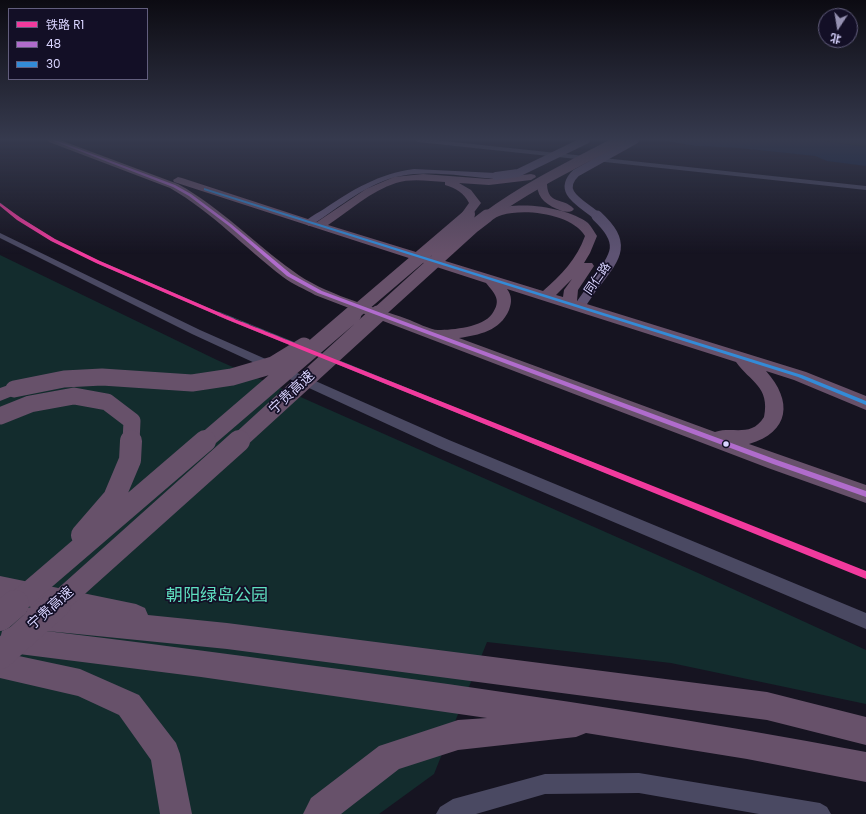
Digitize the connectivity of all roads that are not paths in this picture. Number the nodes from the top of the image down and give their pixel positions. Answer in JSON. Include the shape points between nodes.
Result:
{"nodes":[{"id":1,"x":153,"y":178,"type":"edge"},
{"id":2,"x":172,"y":178,"type":"edge"},
{"id":3,"x":384,"y":178,"type":"edge"},
{"id":4,"x":536,"y":178,"type":"junction"},
{"id":5,"x":570,"y":178,"type":"edge"},
{"id":6,"x":773,"y":178,"type":"edge"},
{"id":7,"x":443,"y":180,"type":"junction"},
{"id":8,"x":866,"y":188,"type":"edge"},
{"id":9,"x":266,"y":209,"type":"junction"},
{"id":10,"x":563,"y":212,"type":"junction"},
{"id":11,"x":239,"y":219,"type":"junction"},
{"id":12,"x":470,"y":222,"type":"junction"},
{"id":13,"x":318,"y":226,"type":"junction"},
{"id":14,"x":0,"y":235,"type":"edge"},
{"id":15,"x":403,"y":273,"type":"junction"},
{"id":16,"x":491,"y":280,"type":"junction"},
{"id":17,"x":545,"y":297,"type":"junction"},
{"id":18,"x":574,"y":306,"type":"junction"},
{"id":19,"x":436,"y":334,"type":"junction"},
{"id":20,"x":741,"y":358,"type":"junction"},
{"id":21,"x":0,"y":395,"type":"edge"},
{"id":22,"x":866,"y":403,"type":"edge"},
{"id":23,"x":0,"y":416,"type":"edge"},
{"id":24,"x":709,"y":436,"type":"junction"},
{"id":25,"x":866,"y":494,"type":"edge"},
{"id":26,"x":3,"y":606,"type":"edge"},
{"id":27,"x":866,"y":621,"type":"edge"},
{"id":28,"x":2,"y":653,"type":"edge"},
{"id":29,"x":603,"y":720,"type":"junction"},
{"id":30,"x":866,"y":731,"type":"edge"},
{"id":31,"x":866,"y":767,"type":"edge"},
{"id":32,"x":176,"y":814,"type":"edge"},
{"id":33,"x":319,"y":814,"type":"edge"},
{"id":34,"x":447,"y":814,"type":"edge"},
{"id":35,"x":820,"y":814,"type":"edge"}],
"edges":[{"from":1,"to":11,"type":"highway"},
{"from":2,"to":9,"type":"highway"},
{"from":3,"to":13,"type":"main road","bridge":true,"via":[[374,182]]},
{"from":4,"to":7,"type":"highway","via":[[489,182]]},
{"from":4,"to":10,"type":"highway","via":[[542,194]]},
{"from":4,"to":12,"type":"highway","name":"宁贵高速","via":[[502,192]]},
{"from":5,"to":18,"type":"main road","name":"同仁路","bridge":true,"via":[[568,190],[610,230],[616,247],[614,256],[596,282]]},
{"from":6,"to":8,"type":"street"},
{"from":7,"to":12,"type":"highway","via":[[460,187],[472,196],[475,203]]},
{"from":7,"to":13,"type":"highway","via":[[410,180],[388,186]]},
{"from":9,"to":11,"type":"highway"},
{"from":9,"to":13,"type":"highway"},
{"from":10,"to":12,"type":"highway","bridge":true,"via":[[509,210]]},
{"from":10,"to":17,"type":"highway","via":[[584,226],[591,236],[589,246]]},
{"from":10,"to":18,"type":"highway","via":[[587,220],[599,235],[599,243],[571,290]]},
{"from":11,"to":19,"type":"highway","via":[[289,275],[314,288]]},
{"from":12,"to":15,"type":"highway","name":"宁贵高速","bridge":true},
{"from":12,"to":28,"type":"highway","name":"宁贵高速","bridge":true,"via":[[220,459]]},
{"from":13,"to":16,"type":"highway"},
{"from":14,"to":27,"type":"street","via":[[196,332],[444,444]]},
{"from":15,"to":21,"type":"highway","bridge":true,"via":[[312,341],[273,365],[232,377],[192,383],[102,376],[64,379],[14,389]]},
{"from":15,"to":26,"type":"highway","name":"宁贵高速","bridge":true},
{"from":16,"to":17,"type":"highway"},
{"from":16,"to":19,"type":"highway","via":[[502,294],[504,303],[493,322],[480,329],[463,333]]},
{"from":17,"to":18,"type":"highway"},
{"from":18,"to":20,"type":"highway"},
{"from":19,"to":24,"type":"highway"},
{"from":20,"to":22,"type":"highway","via":[[800,376]]},
{"from":20,"to":24,"type":"highway","via":[[765,382],[775,409],[773,421],[763,431],[743,438]]},
{"from":23,"to":26,"type":"highway","bridge":true,"via":[[30,404],[74,396],[107,402],[132,421],[130,460],[114,498],[71,548]]},
{"from":24,"to":25,"type":"highway"},
{"from":26,"to":30,"type":"highway","bridge":true,"via":[[767,706]]},
{"from":28,"to":29,"type":"highway","via":[[120,652]]},
{"from":28,"to":32,"type":"highway","via":[[129,705],[165,754]]},
{"from":29,"to":31,"type":"highway"},
{"from":29,"to":33,"type":"highway","via":[[458,735],[390,757],[322,809]]},
{"from":34,"to":35,"type":"street","via":[[453,810],[545,784],[639,783]]}]}
